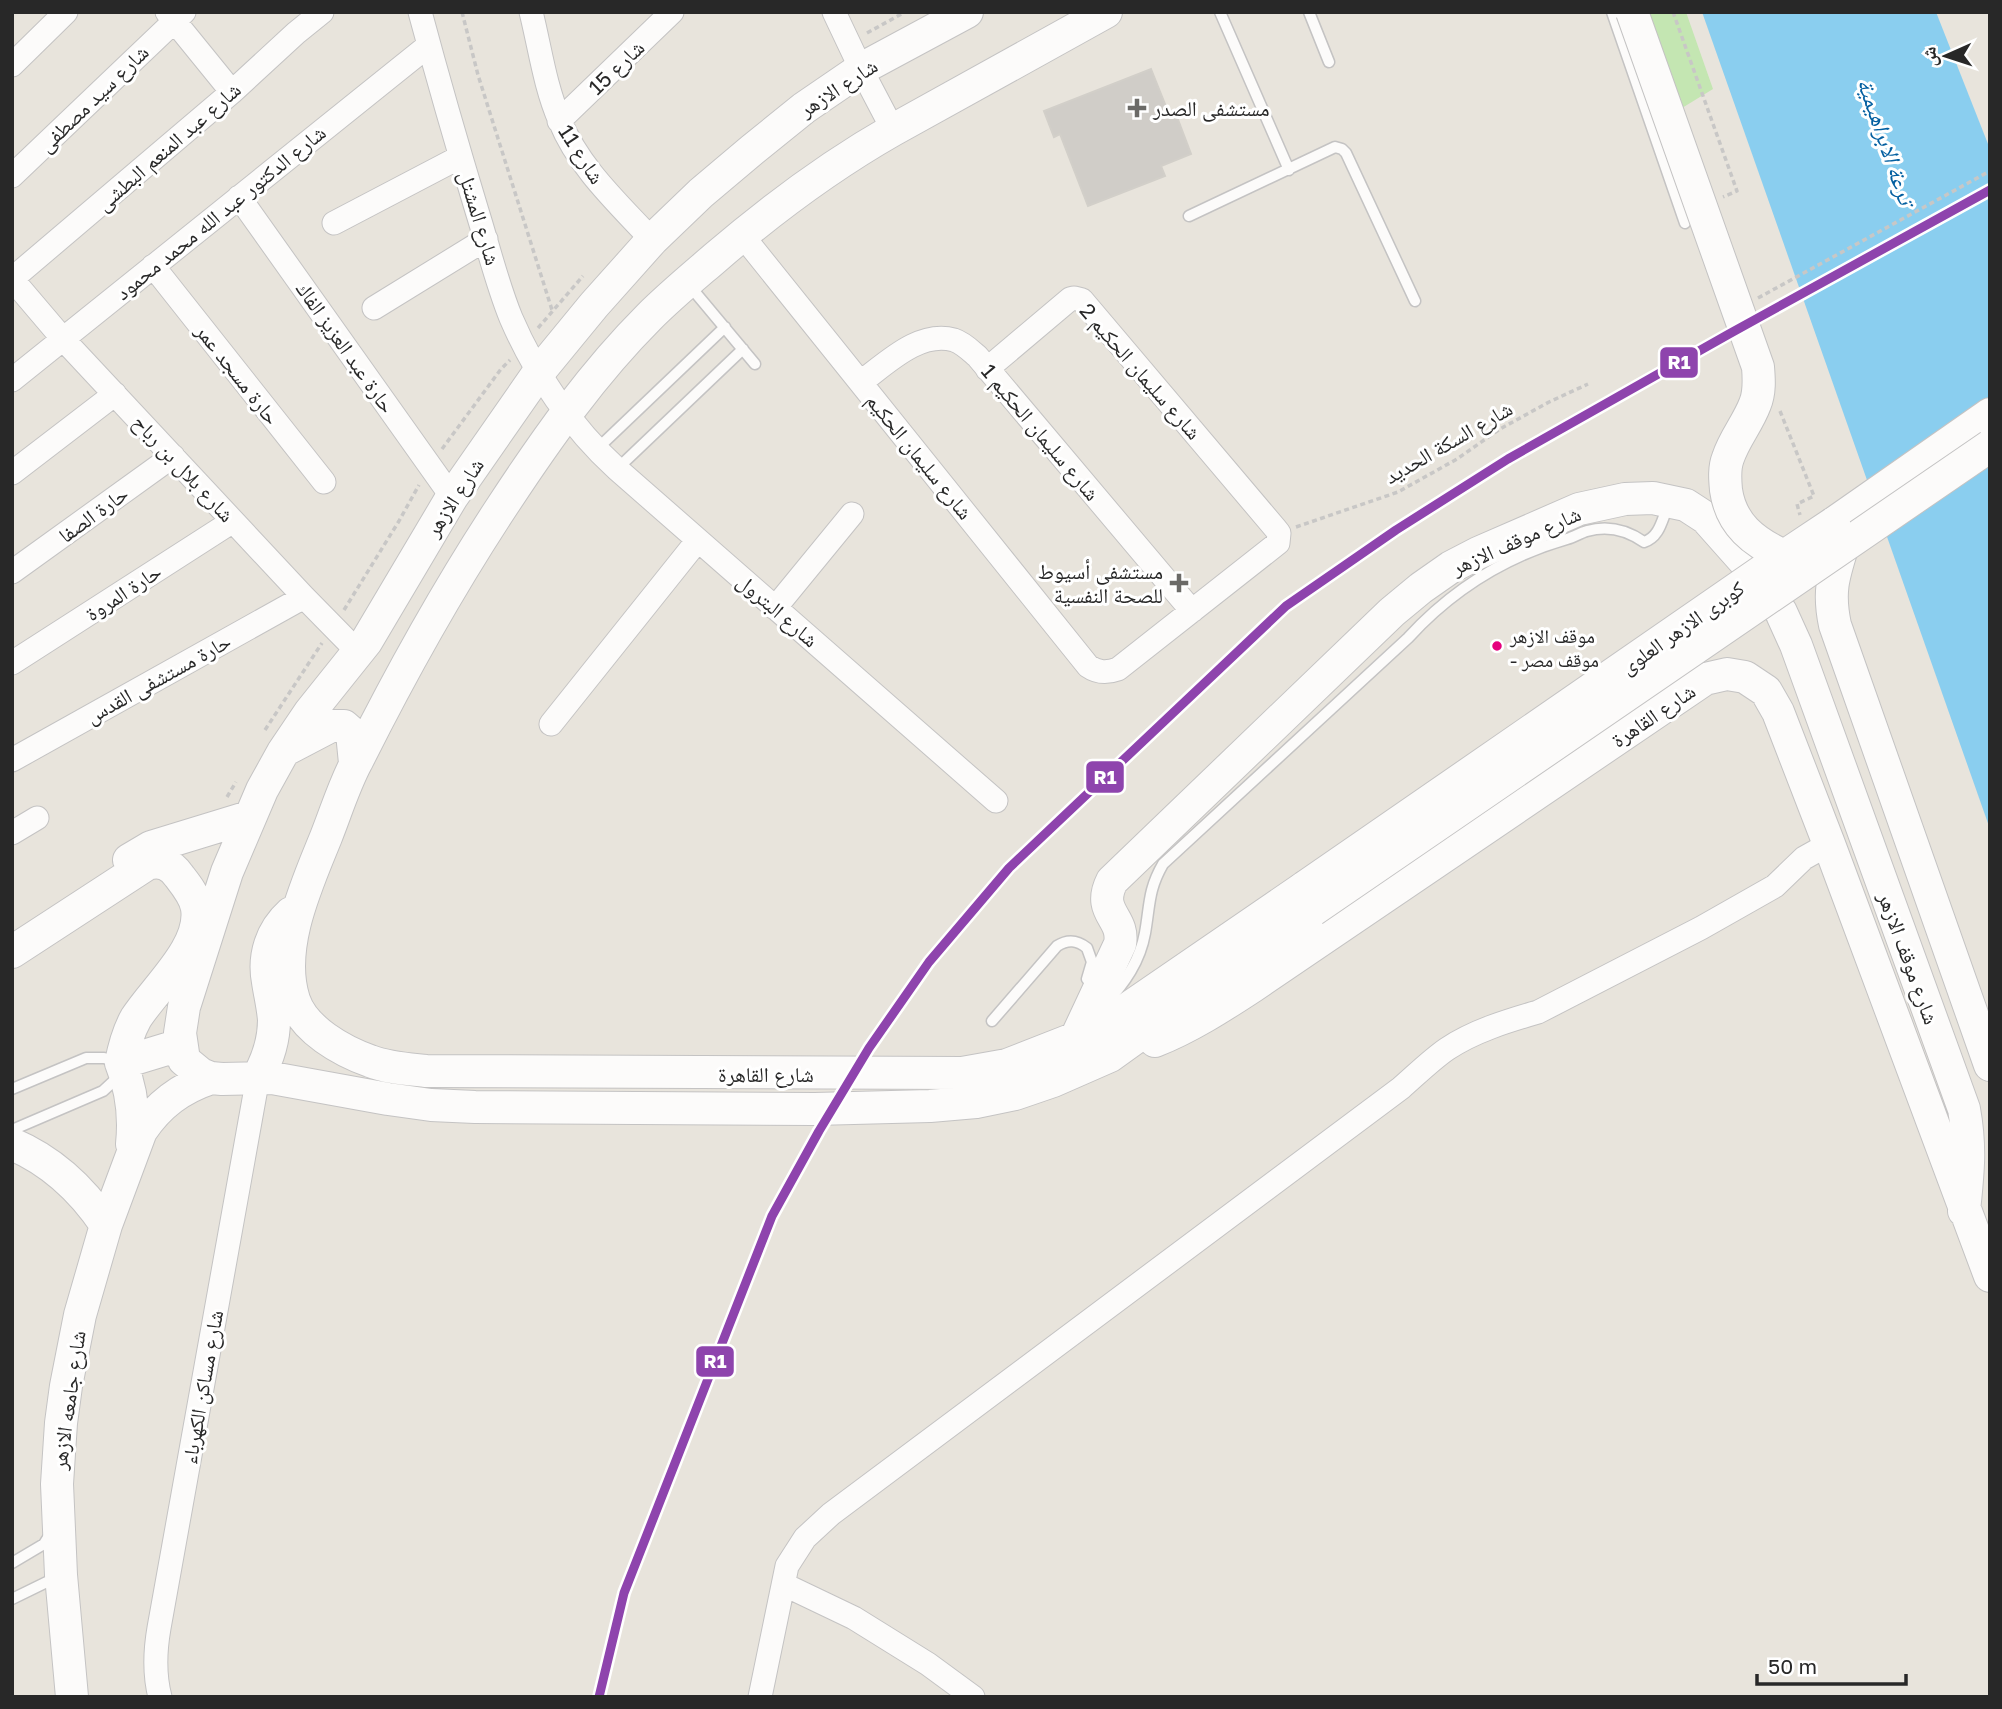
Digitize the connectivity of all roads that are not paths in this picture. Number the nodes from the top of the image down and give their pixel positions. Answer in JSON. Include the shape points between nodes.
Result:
{"nodes":[{"id":1,"x":66,"y":12,"type":"edge"},
{"id":2,"x":322,"y":12,"type":"edge"},
{"id":3,"x":420,"y":12,"type":"edge"},
{"id":4,"x":531,"y":12,"type":"edge"},
{"id":5,"x":672,"y":12,"type":"edge"},
{"id":6,"x":834,"y":12,"type":"edge"},
{"id":7,"x":967,"y":12,"type":"edge"},
{"id":8,"x":1106,"y":12,"type":"edge"},
{"id":9,"x":1220,"y":12,"type":"edge"},
{"id":10,"x":1309,"y":12,"type":"edge"},
{"id":11,"x":1612,"y":12,"type":"edge"},
{"id":12,"x":1632,"y":12,"type":"edge"},
{"id":13,"x":175,"y":15,"type":"edge"},
{"id":14,"x":429,"y":45,"type":"junction"},
{"id":15,"x":1329,"y":62,"type":"dead end"},
{"id":16,"x":12,"y":65,"type":"edge"},
{"id":17,"x":861,"y":69,"type":"junction"},
{"id":18,"x":232,"y":92,"type":"junction"},
{"id":19,"x":559,"y":121,"type":"junction"},
{"id":20,"x":893,"y":130,"type":"junction"},
{"id":21,"x":460,"y":157,"type":"junction"},
{"id":22,"x":1289,"y":170,"type":"junction"},
{"id":23,"x":12,"y":176,"type":"edge"},
{"id":24,"x":239,"y":197,"type":"junction"},
{"id":25,"x":1189,"y":216,"type":"dead end"},
{"id":26,"x":334,"y":223,"type":"dead end"},
{"id":27,"x":1685,"y":223,"type":"dead end"},
{"id":28,"x":742,"y":235,"type":"junction"},
{"id":29,"x":486,"y":239,"type":"junction"},
{"id":30,"x":652,"y":240,"type":"junction"},
{"id":31,"x":153,"y":267,"type":"junction"},
{"id":32,"x":12,"y":279,"type":"edge"},
{"id":33,"x":687,"y":282,"type":"junction"},
{"id":34,"x":1415,"y":301,"type":"dead end"},
{"id":35,"x":374,"y":308,"type":"dead end"},
{"id":36,"x":725,"y":327,"type":"junction"},
{"id":37,"x":63,"y":339,"type":"junction"},
{"id":38,"x":743,"y":349,"type":"junction"},
{"id":39,"x":755,"y":364,"type":"dead end"},
{"id":40,"x":987,"y":369,"type":"junction"},
{"id":41,"x":538,"y":372,"type":"junction"},
{"id":42,"x":12,"y":380,"type":"edge"},
{"id":43,"x":860,"y":382,"type":"junction"},
{"id":44,"x":115,"y":394,"type":"junction"},
{"id":45,"x":566,"y":413,"type":"junction"},
{"id":46,"x":1990,"y":414,"type":"edge"},
{"id":47,"x":1990,"y":446,"type":"edge"},
{"id":48,"x":597,"y":449,"type":"junction"},
{"id":49,"x":173,"y":456,"type":"junction"},
{"id":50,"x":617,"y":469,"type":"junction"},
{"id":51,"x":12,"y":473,"type":"edge"},
{"id":52,"x":324,"y":482,"type":"dead end"},
{"id":53,"x":452,"y":497,"type":"junction"},
{"id":54,"x":1670,"y":502,"type":"junction"},
{"id":55,"x":852,"y":514,"type":"dead end"},
{"id":56,"x":233,"y":521,"type":"junction"},
{"id":57,"x":698,"y":540,"type":"junction"},
{"id":58,"x":1843,"y":545,"type":"junction"},
{"id":59,"x":1784,"y":556,"type":"junction"},
{"id":60,"x":12,"y":572,"type":"edge"},
{"id":61,"x":1438,"y":592,"type":"junction"},
{"id":62,"x":304,"y":597,"type":"junction"},
{"id":63,"x":775,"y":608,"type":"junction"},
{"id":64,"x":1192,"y":611,"type":"junction"},
{"id":65,"x":415,"y":650,"type":"junction"},
{"id":66,"x":359,"y":653,"type":"junction"},
{"id":67,"x":12,"y":663,"type":"edge"},
{"id":68,"x":551,"y":724,"type":"dead end"},
{"id":69,"x":283,"y":751,"type":"junction"},
{"id":70,"x":12,"y":760,"type":"edge"},
{"id":71,"x":355,"y":763,"type":"junction"},
{"id":72,"x":1252,"y":764,"type":"junction"},
{"id":73,"x":996,"y":801,"type":"dead end"},
{"id":74,"x":249,"y":817,"type":"junction"},
{"id":75,"x":37,"y":818,"type":"dead end"},
{"id":76,"x":12,"y":834,"type":"edge"},
{"id":77,"x":1829,"y":844,"type":"junction"},
{"id":78,"x":1309,"y":899,"type":"junction"},
{"id":79,"x":298,"y":908,"type":"junction"},
{"id":80,"x":12,"y":938,"type":"edge"},
{"id":81,"x":12,"y":952,"type":"edge"},
{"id":82,"x":992,"y":1021,"type":"dead end"},
{"id":83,"x":1076,"y":1038,"type":"junction"},
{"id":84,"x":180,"y":1045,"type":"junction"},
{"id":85,"x":1110,"y":1056,"type":"junction"},
{"id":86,"x":121,"y":1063,"type":"junction"},
{"id":87,"x":1990,"y":1065,"type":"edge"},
{"id":88,"x":258,"y":1077,"type":"junction"},
{"id":89,"x":211,"y":1078,"type":"junction"},
{"id":90,"x":12,"y":1089,"type":"edge"},
{"id":91,"x":12,"y":1130,"type":"edge"},
{"id":92,"x":12,"y":1144,"type":"edge"},
{"id":93,"x":131,"y":1153,"type":"junction"},
{"id":94,"x":1964,"y":1211,"type":"junction"},
{"id":95,"x":106,"y":1225,"type":"junction"},
{"id":96,"x":1990,"y":1276,"type":"edge"},
{"id":97,"x":58,"y":1504,"type":"junction"},
{"id":98,"x":12,"y":1563,"type":"edge"},
{"id":99,"x":61,"y":1575,"type":"junction"},
{"id":100,"x":785,"y":1584,"type":"junction"},
{"id":101,"x":12,"y":1599,"type":"edge"},
{"id":102,"x":72,"y":1697,"type":"edge"},
{"id":103,"x":160,"y":1697,"type":"edge"},
{"id":104,"x":760,"y":1697,"type":"edge"},
{"id":105,"x":973,"y":1697,"type":"edge"}],
"edges":[{"from":1,"to":16,"type":"street"},
{"from":2,"to":18,"type":"street","name":"شارع عبد المنعم البطشى"},
{"from":3,"to":14,"type":"street","name":"شارع المشتل"},
{"from":4,"to":19,"type":"street","name":"شارع 11"},
{"from":5,"to":19,"type":"street","name":"شارع 15"},
{"from":6,"to":17,"type":"street"},
{"from":7,"to":17,"type":"main road","name":"شارع الازهر"},
{"from":8,"to":20,"type":"main road"},
{"from":9,"to":22,"type":"lane"},
{"from":10,"to":15,"type":"lane"},
{"from":11,"to":27,"type":"lane"},
{"from":12,"to":59,"type":"main road","bridge":true,"via":[[1758,367],[1755,404],[1726,461],[1724,478],[1731,510],[1743,529]]},
{"from":13,"to":18,"type":"street"},
{"from":13,"to":23,"type":"street","name":"شارع سيد مصطفى"},
{"from":14,"to":21,"type":"street","name":"شارع المشتل"},
{"from":14,"to":24,"type":"street","name":"شارع الدكتور عبد الله محمد محمود"},
{"from":17,"to":20,"type":"street"},
{"from":17,"to":30,"type":"main road","name":"شارع الازهر","via":[[752,150]]},
{"from":18,"to":32,"type":"street","name":"شارع عبد المنعم البطشى"},
{"from":19,"to":30,"type":"street","name":"شارع 11","via":[[601,184]]},
{"from":20,"to":28,"type":"main road","via":[[808,183]]},
{"from":21,"to":26,"type":"street"},
{"from":21,"to":29,"type":"street","name":"شارع المشتل"},
{"from":22,"to":25,"type":"lane"},
{"from":22,"to":34,"type":"lane","via":[[1335,148],[1346,153]]},
{"from":24,"to":31,"type":"street","name":"شارع الدكتور عبد الله محمد محمود"},
{"from":24,"to":53,"type":"street","name":"حارة عبد العزيز الفاك"},
{"from":28,"to":33,"type":"main road"},
{"from":28,"to":43,"type":"street","name":"شارع سليمان الحكيم"},
{"from":29,"to":35,"type":"street"},
{"from":29,"to":41,"type":"street","name":"شارع المشتل","via":[[511,317]]},
{"from":30,"to":41,"type":"main road","name":"شارع الازهر"},
{"from":31,"to":37,"type":"street","name":"شارع الدكتور عبد الله محمد محمود"},
{"from":31,"to":52,"type":"street","name":"حارة مسجد عمر"},
{"from":32,"to":37,"type":"street","name":"شارع بلال بن رباح"},
{"from":33,"to":36,"type":"lane"},
{"from":33,"to":45,"type":"main road","via":[[649,317]]},
{"from":36,"to":38,"type":"lane"},
{"from":36,"to":48,"type":"lane"},
{"from":37,"to":42,"type":"street","name":"شارع الدكتور عبد الله محمد محمود"},
{"from":37,"to":44,"type":"street","name":"شارع بلال بن رباح"},
{"from":38,"to":39,"type":"lane"},
{"from":38,"to":50,"type":"lane"},
{"from":40,"to":43,"type":"street","name":"شارع سليمان الحكيم 1","via":[[962,344],[930,340],[910,347]]},
{"from":40,"to":64,"type":"street","name":"شارع سليمان الحكيم 1"},
{"from":40,"to":64,"type":"street","name":"شارع سليمان الحكيم 2","via":[[1070,299],[1082,300],[1279,533],[1278,543]]},
{"from":41,"to":45,"type":"street","name":"شارع المشتل"},
{"from":41,"to":53,"type":"main road","name":"شارع الازهر"},
{"from":43,"to":64,"type":"street","name":"شارع سليمان الحكيم","via":[[1088,666],[1101,672],[1118,669]]},
{"from":44,"to":49,"type":"street","name":"شارع بلال بن رباح"},
{"from":44,"to":51,"type":"street"},
{"from":45,"to":48,"type":"street","name":"شارع البترول"},
{"from":45,"to":65,"type":"main road","via":[[490,524]]},
{"from":46,"to":59,"type":"main road","name":"كوبرى الازهر العلوى","bridge":true},
{"from":47,"to":58,"type":"main road","name":"كوبرى الازهر العلوى","bridge":true},
{"from":48,"to":50,"type":"street","name":"شارع البترول"},
{"from":49,"to":56,"type":"street","name":"شارع بلال بن رباح"},
{"from":49,"to":60,"type":"street","name":"حارة الصفا"},
{"from":50,"to":57,"type":"street","name":"شارع البترول"},
{"from":53,"to":66,"type":"main road","name":"شارع الازهر"},
{"from":54,"to":61,"type":"main road","name":"شارع موقف الازهر","via":[[1625,499],[1579,509],[1451,567]]},
{"from":54,"to":61,"type":"lane","via":[[1649,541],[1612,528],[1585,531]]},
{"from":54,"to":94,"type":"main road","name":"شارع موقف الازهر","via":[[1696,511],[1725,538],[1781,612],[1796,645],[1964,1109],[1970,1158]]},
{"from":55,"to":63,"type":"street"},
{"from":56,"to":62,"type":"street","name":"شارع بلال بن رباح"},
{"from":56,"to":67,"type":"street","name":"حارة المروة"},
{"from":57,"to":63,"type":"street","name":"شارع البترول"},
{"from":57,"to":68,"type":"street"},
{"from":58,"to":78,"type":"main road","name":"كوبرى الازهر العلوى","bridge":true},
{"from":58,"to":87,"type":"main road","via":[[1830,603],[1835,625]]},
{"from":59,"to":78,"type":"main road","name":"كوبرى الازهر العلوى","bridge":true},
{"from":61,"to":72,"type":"main road","name":"شارع موقف الازهر","via":[[1392,612]]},
{"from":62,"to":66,"type":"street","name":"شارع بلال بن رباح"},
{"from":62,"to":70,"type":"street","name":"حارة مستشفى القدس"},
{"from":63,"to":73,"type":"street","name":"شارع البترول"},
{"from":65,"to":66,"type":"main road","via":[[374,671],[364,668]]},
{"from":65,"to":71,"type":"main road"},
{"from":66,"to":69,"type":"main road","name":"شارع الازهر"},
{"from":69,"to":71,"type":"main road","via":[[331,726],[344,726],[352,733]]},
{"from":69,"to":74,"type":"main road","name":"شارع الازهر"},
{"from":71,"to":79,"type":"main road"},
{"from":72,"to":83,"type":"lane","via":[[1163,864],[1148,900],[1142,948],[1135,965]]},
{"from":72,"to":83,"type":"main road","name":"شارع موقف الازهر","via":[[1112,881],[1106,898],[1121,932],[1120,944]]},
{"from":74,"to":80,"type":"main road","via":[[150,847]]},
{"from":74,"to":84,"type":"main road","name":"شارع الازهر","via":[[226,872],[184,1007]]},
{"from":75,"to":76,"type":"street"},
{"from":77,"to":85,"type":"main road","name":"شارع القاهرة","via":[[1766,691],[1745,677],[1727,674],[1705,679],[1211,1013],[1175,1033]]},
{"from":77,"to":94,"type":"main road","name":"شارع القاهرة"},
{"from":77,"to":100,"type":"street","via":[[1804,858],[1775,886],[1701,928],[1548,1007],[1447,1049],[831,1514],[806,1538],[787,1566]]},
{"from":78,"to":83,"type":"main road","name":"شارع القاهرة"},
{"from":78,"to":85,"type":"main road","name":"شارع القاهرة"},
{"from":79,"to":83,"type":"main road","name":"شارع القاهرة","via":[[289,965],[295,1004],[327,1039],[371,1062],[394,1067],[465,1073],[961,1073],[1007,1065]]},
{"from":79,"to":88,"type":"main road","via":[[280,925],[269,947],[266,970],[273,1029]]},
{"from":81,"to":86,"type":"main road","via":[[147,864],[160,862],[174,869],[195,899],[195,931],[137,1017]]},
{"from":82,"to":83,"type":"lane","via":[[1057,946],[1075,941],[1087,948],[1092,962]]},
{"from":84,"to":86,"type":"main road"},
{"from":84,"to":89,"type":"main road","via":[[191,1068]]},
{"from":85,"to":88,"type":"main road","name":"شارع القاهرة","via":[[1015,1094],[917,1107],[431,1105]]},
{"from":86,"to":90,"type":"lane","via":[[86,1058]]},
{"from":86,"to":91,"type":"lane","via":[[117,1078],[103,1091]]},
{"from":86,"to":93,"type":"main road","name":"شارع جامعه الازهر","via":[[132,1101]]},
{"from":88,"to":89,"type":"main road"},
{"from":88,"to":103,"type":"street","name":"شارع مساكن الكهرباء","via":[[159,1628],[156,1670]]},
{"from":89,"to":93,"type":"main road","name":"شارع جامعه الازهر","via":[[162,1104],[149,1117]]},
{"from":92,"to":95,"type":"main road","via":[[69,1180]]},
{"from":93,"to":95,"type":"main road","name":"شارع جامعه الازهر"},
{"from":94,"to":96,"type":"main road","name":"شارع القاهرة"},
{"from":95,"to":97,"type":"main road","name":"شارع جامعه الازهر","via":[[80,1315],[66,1387]]},
{"from":97,"to":98,"type":"lane","via":[[44,1544]]},
{"from":97,"to":99,"type":"main road","name":"شارع جامعه الازهر"},
{"from":99,"to":101,"type":"lane"},
{"from":99,"to":102,"type":"main road","name":"شارع جامعه الازهر"},
{"from":100,"to":104,"type":"street"},
{"from":100,"to":105,"type":"street","via":[[854,1618]]}]}
